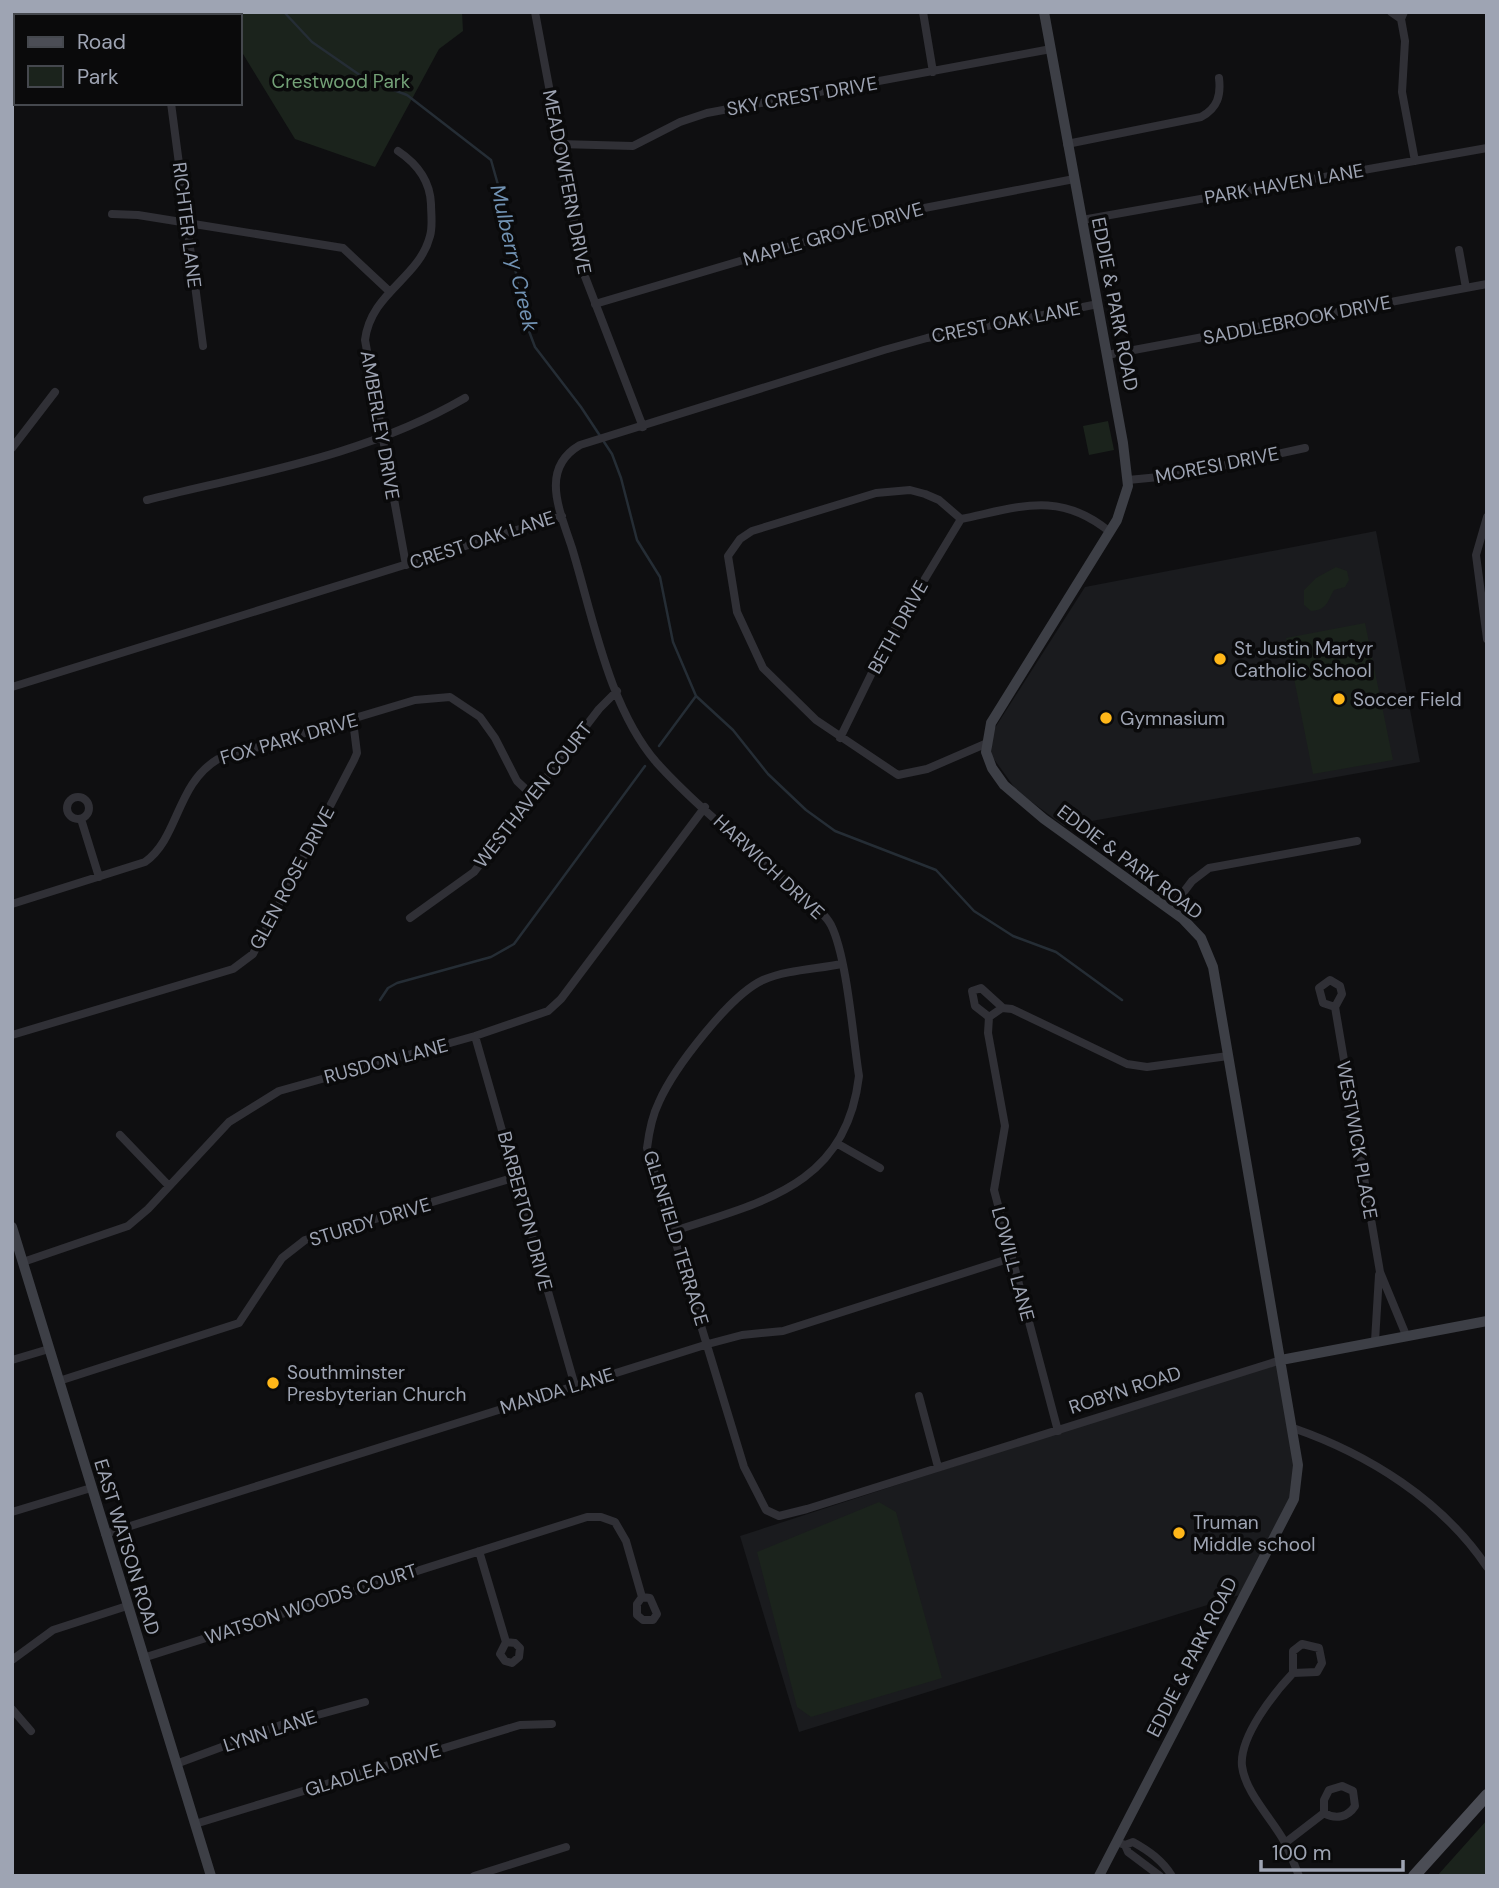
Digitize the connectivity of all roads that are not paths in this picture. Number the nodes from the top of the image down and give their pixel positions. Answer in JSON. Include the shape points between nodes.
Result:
{"nodes":[{"id":1,"x":535,"y":12,"type":"edge"},
{"id":2,"x":923,"y":12,"type":"edge"},
{"id":3,"x":1044,"y":12,"type":"edge"},
{"id":4,"x":1391,"y":12,"type":"edge"},
{"id":5,"x":1403,"y":16,"type":"edge"},
{"id":6,"x":1051,"y":49,"type":"junction"},
{"id":7,"x":933,"y":72,"type":"junction"},
{"id":8,"x":1219,"y":78,"type":"dead end"},
{"id":9,"x":171,"y":105,"type":"edge"},
{"id":10,"x":559,"y":144,"type":"junction"},
{"id":11,"x":1067,"y":144,"type":"junction"},
{"id":12,"x":1487,"y":148,"type":"edge"},
{"id":13,"x":398,"y":151,"type":"dead end"},
{"id":14,"x":1415,"y":160,"type":"junction"},
{"id":15,"x":1074,"y":179,"type":"junction"},
{"id":16,"x":112,"y":214,"type":"dead end"},
{"id":17,"x":1082,"y":219,"type":"junction"},
{"id":18,"x":188,"y":225,"type":"junction"},
{"id":19,"x":1459,"y":250,"type":"dead end"},
{"id":20,"x":1487,"y":285,"type":"edge"},
{"id":21,"x":1466,"y":288,"type":"junction"},
{"id":22,"x":389,"y":291,"type":"junction"},
{"id":23,"x":595,"y":304,"type":"junction"},
{"id":24,"x":1098,"y":304,"type":"junction"},
{"id":25,"x":203,"y":346,"type":"dead end"},
{"id":26,"x":1107,"y":355,"type":"junction"},
{"id":27,"x":55,"y":393,"type":"dead end"},
{"id":28,"x":465,"y":398,"type":"dead end"},
{"id":29,"x":643,"y":427,"type":"junction"},
{"id":30,"x":381,"y":438,"type":"junction"},
{"id":31,"x":12,"y":447,"type":"edge"},
{"id":32,"x":1305,"y":448,"type":"dead end"},
{"id":33,"x":1128,"y":480,"type":"junction"},
{"id":34,"x":147,"y":500,"type":"dead end"},
{"id":35,"x":562,"y":516,"type":"junction"},
{"id":36,"x":1487,"y":517,"type":"edge"},
{"id":37,"x":961,"y":519,"type":"junction"},
{"id":38,"x":1110,"y":532,"type":"junction"},
{"id":39,"x":406,"y":565,"type":"junction"},
{"id":40,"x":1487,"y":639,"type":"edge"},
{"id":41,"x":12,"y":687,"type":"edge"},
{"id":42,"x":617,"y":691,"type":"junction"},
{"id":43,"x":353,"y":721,"type":"junction"},
{"id":44,"x":840,"y":738,"type":"junction"},
{"id":45,"x":985,"y":744,"type":"junction"},
{"id":46,"x":533,"y":796,"type":"junction"},
{"id":47,"x":705,"y":807,"type":"junction"},
{"id":48,"x":81,"y":818,"type":"dead end"},
{"id":49,"x":1357,"y":841,"type":"dead end"},
{"id":50,"x":99,"y":877,"type":"junction"},
{"id":51,"x":12,"y":904,"type":"edge"},
{"id":52,"x":1170,"y":909,"type":"junction"},
{"id":53,"x":410,"y":918,"type":"dead end"},
{"id":54,"x":842,"y":964,"type":"junction"},
{"id":55,"x":1335,"y":1007,"type":"dead end"},
{"id":56,"x":1003,"y":1008,"type":"junction"},
{"id":57,"x":989,"y":1017,"type":"junction"},
{"id":58,"x":12,"y":1035,"type":"edge"},
{"id":59,"x":475,"y":1036,"type":"junction"},
{"id":60,"x":1228,"y":1056,"type":"junction"},
{"id":61,"x":120,"y":1135,"type":"dead end"},
{"id":62,"x":838,"y":1144,"type":"junction"},
{"id":63,"x":880,"y":1168,"type":"dead end"},
{"id":64,"x":516,"y":1177,"type":"junction"},
{"id":65,"x":169,"y":1186,"type":"junction"},
{"id":66,"x":12,"y":1227,"type":"edge"},
{"id":67,"x":671,"y":1232,"type":"junction"},
{"id":68,"x":1011,"y":1258,"type":"junction"},
{"id":69,"x":23,"y":1262,"type":"junction"},
{"id":70,"x":1380,"y":1272,"type":"junction"},
{"id":71,"x":1487,"y":1321,"type":"edge"},
{"id":72,"x":1406,"y":1335,"type":"junction"},
{"id":73,"x":1375,"y":1341,"type":"junction"},
{"id":74,"x":709,"y":1344,"type":"junction"},
{"id":75,"x":49,"y":1349,"type":"junction"},
{"id":76,"x":12,"y":1360,"type":"edge"},
{"id":77,"x":1280,"y":1360,"type":"junction"},
{"id":78,"x":59,"y":1381,"type":"junction"},
{"id":79,"x":575,"y":1385,"type":"junction"},
{"id":80,"x":919,"y":1396,"type":"dead end"},
{"id":81,"x":1293,"y":1428,"type":"junction"},
{"id":82,"x":1058,"y":1431,"type":"junction"},
{"id":83,"x":938,"y":1467,"type":"junction"},
{"id":84,"x":91,"y":1488,"type":"junction"},
{"id":85,"x":12,"y":1512,"type":"edge"},
{"id":86,"x":779,"y":1516,"type":"joint"},
{"id":87,"x":105,"y":1534,"type":"junction"},
{"id":88,"x":479,"y":1550,"type":"junction"},
{"id":89,"x":1487,"y":1567,"type":"edge"},
{"id":90,"x":642,"y":1597,"type":"dead end"},
{"id":91,"x":127,"y":1606,"type":"junction"},
{"id":92,"x":506,"y":1642,"type":"dead end"},
{"id":93,"x":143,"y":1658,"type":"junction"},
{"id":94,"x":12,"y":1660,"type":"edge"},
{"id":95,"x":1293,"y":1674,"type":"junction"},
{"id":96,"x":365,"y":1702,"type":"dead end"},
{"id":97,"x":12,"y":1709,"type":"edge"},
{"id":98,"x":552,"y":1724,"type":"dead end"},
{"id":99,"x":31,"y":1731,"type":"dead end"},
{"id":100,"x":176,"y":1764,"type":"junction"},
{"id":101,"x":1487,"y":1795,"type":"edge"},
{"id":102,"x":1324,"y":1813,"type":"junction"},
{"id":103,"x":195,"y":1824,"type":"junction"},
{"id":104,"x":1285,"y":1843,"type":"junction"},
{"id":105,"x":1121,"y":1844,"type":"junction"},
{"id":106,"x":566,"y":1846,"type":"dead end"},
{"id":107,"x":211,"y":1876,"type":"edge"},
{"id":108,"x":474,"y":1876,"type":"edge"},
{"id":109,"x":1100,"y":1876,"type":"edge"},
{"id":110,"x":1160,"y":1876,"type":"edge"},
{"id":111,"x":1172,"y":1876,"type":"edge"},
{"id":112,"x":1299,"y":1876,"type":"edge"},
{"id":113,"x":1414,"y":1876,"type":"edge"}],
"edges":[{"from":1,"to":10,"type":"street","name":"MEADOWFERN DRIVE"},
{"from":2,"to":7,"type":"street"},
{"from":3,"to":6,"type":"street","name":"EDDIE & PARK ROAD"},
{"from":4,"to":5,"type":"street"},
{"from":5,"to":14,"type":"street","via":[[1402,92]]},
{"from":6,"to":7,"type":"street","name":"SKY CREST DRIVE"},
{"from":6,"to":11,"type":"street","name":"EDDIE & PARK ROAD"},
{"from":7,"to":10,"type":"street","name":"SKY CREST DRIVE","via":[[707,113],[633,146]]},
{"from":8,"to":11,"type":"street","via":[[1221,94],[1201,117]]},
{"from":9,"to":18,"type":"street","name":"RICHTER LANE"},
{"from":10,"to":23,"type":"street","name":"MEADOWFERN DRIVE","via":[[577,246]]},
{"from":11,"to":15,"type":"street","name":"EDDIE & PARK ROAD"},
{"from":12,"to":14,"type":"street","name":"PARK HAVEN LANE"},
{"from":13,"to":22,"type":"street","name":"AMBERLEY DRIVE","via":[[420,170],[430,194],[431,234],[416,264]]},
{"from":14,"to":17,"type":"street","name":"PARK HAVEN LANE"},
{"from":15,"to":17,"type":"street","name":"EDDIE & PARK ROAD"},
{"from":15,"to":23,"type":"street","name":"MAPLE GROVE DRIVE","via":[[909,211]]},
{"from":16,"to":18,"type":"street"},
{"from":17,"to":24,"type":"street","name":"EDDIE & PARK ROAD"},
{"from":18,"to":22,"type":"street","via":[[343,248]]},
{"from":18,"to":25,"type":"street","name":"RICHTER LANE"},
{"from":19,"to":21,"type":"street"},
{"from":20,"to":21,"type":"street","name":"SADDLEBROOK DRIVE"},
{"from":21,"to":26,"type":"street","name":"SADDLEBROOK DRIVE"},
{"from":22,"to":30,"type":"street","name":"AMBERLEY DRIVE","via":[[372,314],[365,340]]},
{"from":23,"to":29,"type":"street","name":"MEADOWFERN DRIVE"},
{"from":24,"to":26,"type":"street","name":"EDDIE & PARK ROAD"},
{"from":24,"to":29,"type":"street","name":"CREST OAK LANE","via":[[927,338]]},
{"from":26,"to":33,"type":"street","name":"EDDIE & PARK ROAD"},
{"from":27,"to":31,"type":"street"},
{"from":28,"to":30,"type":"street","via":[[422,423]]},
{"from":29,"to":35,"type":"street","name":"CREST OAK LANE","via":[[565,453],[555,478]]},
{"from":30,"to":34,"type":"street","via":[[254,477]]},
{"from":30,"to":39,"type":"street","name":"AMBERLEY DRIVE"},
{"from":32,"to":33,"type":"street","name":"MORESI DRIVE","via":[[1180,475]]},
{"from":33,"to":38,"type":"street","name":"EDDIE & PARK ROAD","via":[[1125,504]]},
{"from":35,"to":39,"type":"street","name":"CREST OAK LANE"},
{"from":35,"to":42,"type":"street","name":"HARWICH DRIVE"},
{"from":36,"to":40,"type":"street","via":[[1476,555]]},
{"from":37,"to":38,"type":"street","via":[[1029,505],[1061,505],[1092,518]]},
{"from":37,"to":44,"type":"street","name":"BETH DRIVE","via":[[888,639]]},
{"from":37,"to":44,"type":"street","via":[[925,494],[910,490],[876,493],[752,531],[728,556],[731,587],[748,641],[763,668]]},
{"from":38,"to":45,"type":"street","name":"EDDIE & PARK ROAD","via":[[998,711]]},
{"from":39,"to":41,"type":"street","name":"CREST OAK LANE"},
{"from":42,"to":46,"type":"street","name":"WESTHAVEN COURT"},
{"from":42,"to":47,"type":"street","name":"HARWICH DRIVE","via":[[643,746]]},
{"from":43,"to":46,"type":"street","name":"FOX PARK DRIVE","via":[[415,700],[450,697],[480,717],[517,781]]},
{"from":43,"to":50,"type":"street","name":"FOX PARK DRIVE","via":[[206,766],[151,858]]},
{"from":43,"to":58,"type":"street","name":"GLEN ROSE DRIVE","via":[[354,760],[253,954],[233,969]]},
{"from":44,"to":45,"type":"street","via":[[898,775],[927,769]]},
{"from":45,"to":52,"type":"street","name":"EDDIE & PARK ROAD","via":[[992,768],[1010,791]]},
{"from":46,"to":53,"type":"street","name":"WESTHAVEN COURT","via":[[474,872]]},
{"from":47,"to":54,"type":"street","name":"HARWICH DRIVE","via":[[826,918]]},
{"from":47,"to":59,"type":"street","name":"RUSDON LANE","via":[[561,999],[548,1010]]},
{"from":48,"to":50,"type":"street"},
{"from":49,"to":52,"type":"street","via":[[1209,867]]},
{"from":50,"to":51,"type":"street","name":"FOX PARK DRIVE"},
{"from":52,"to":60,"type":"street","name":"EDDIE & PARK ROAD","via":[[1201,938],[1210,957]]},
{"from":54,"to":62,"type":"street","name":"HARWICH DRIVE","via":[[859,1076]]},
{"from":54,"to":67,"type":"street","name":"GLENFIELD TERRACE","via":[[770,978],[741,993],[668,1085],[653,1116],[647,1148]]},
{"from":55,"to":70,"type":"street","name":"WESTWICK PLACE"},
{"from":56,"to":57,"type":"street"},
{"from":56,"to":57,"type":"street","via":[[981,988],[972,991],[975,1006]]},
{"from":56,"to":60,"type":"street","via":[[1147,1068]]},
{"from":57,"to":68,"type":"street","name":"LOWILL LANE","via":[[1005,1126],[994,1190]]},
{"from":59,"to":64,"type":"street","name":"BARBERTON DRIVE"},
{"from":59,"to":65,"type":"street","name":"RUSDON LANE","via":[[279,1091],[229,1122]]},
{"from":60,"to":77,"type":"street","name":"EDDIE & PARK ROAD"},
{"from":61,"to":65,"type":"street"},
{"from":62,"to":63,"type":"street"},
{"from":62,"to":67,"type":"street","name":"HARWICH DRIVE","via":[[813,1172],[788,1190]]},
{"from":64,"to":78,"type":"street","name":"STURDY DRIVE","via":[[305,1240],[282,1258],[239,1323]]},
{"from":64,"to":79,"type":"street","name":"BARBERTON DRIVE"},
{"from":65,"to":69,"type":"street","name":"RUSDON LANE","via":[[120,1230]]},
{"from":66,"to":69,"type":"street","name":"EAST WATSON ROAD"},
{"from":67,"to":74,"type":"street","name":"GLENFIELD TERRACE"},
{"from":68,"to":74,"type":"street","name":"MANDA LANE","via":[[783,1331]]},
{"from":68,"to":82,"type":"street","name":"LOWILL LANE"},
{"from":69,"to":75,"type":"street","name":"EAST WATSON ROAD"},
{"from":70,"to":72,"type":"street","name":"WESTWICK PLACE"},
{"from":70,"to":73,"type":"street","name":"WESTWICK PLACE"},
{"from":71,"to":72,"type":"street","name":"ROBYN ROAD"},
{"from":72,"to":73,"type":"street","name":"ROBYN ROAD"},
{"from":73,"to":77,"type":"street","name":"ROBYN ROAD"},
{"from":74,"to":79,"type":"street","name":"MANDA LANE"},
{"from":74,"to":86,"type":"street","name":"GLENFIELD TERRACE","via":[[744,1467],[766,1510]]},
{"from":75,"to":76,"type":"street"},
{"from":75,"to":78,"type":"street","name":"EAST WATSON ROAD"},
{"from":77,"to":81,"type":"street","name":"EDDIE & PARK ROAD"},
{"from":77,"to":82,"type":"street","name":"ROBYN ROAD"},
{"from":78,"to":84,"type":"street","name":"EAST WATSON ROAD"},
{"from":79,"to":87,"type":"street","name":"MANDA LANE"},
{"from":80,"to":83,"type":"street"},
{"from":81,"to":89,"type":"street","via":[[1333,1442],[1416,1493],[1457,1529]]},
{"from":81,"to":105,"type":"street","name":"EDDIE & PARK ROAD","via":[[1294,1499]]},
{"from":82,"to":83,"type":"street","name":"ROBYN ROAD"},
{"from":83,"to":86,"type":"street","name":"ROBYN ROAD"},
{"from":84,"to":85,"type":"street"},
{"from":84,"to":87,"type":"street","name":"EAST WATSON ROAD"},
{"from":87,"to":91,"type":"street","name":"EAST WATSON ROAD"},
{"from":88,"to":90,"type":"street","name":"WATSON WOODS COURT","via":[[587,1517],[601,1517],[615,1522],[626,1541]]},
{"from":88,"to":92,"type":"street"},
{"from":88,"to":93,"type":"street","name":"WATSON WOODS COURT"},
{"from":91,"to":93,"type":"street","name":"EAST WATSON ROAD"},
{"from":91,"to":94,"type":"street","via":[[53,1630]]},
{"from":93,"to":100,"type":"street","name":"EAST WATSON ROAD"},
{"from":95,"to":95,"type":"street","via":[[1317,1672],[1322,1663],[1319,1648],[1309,1643],[1297,1647]]},
{"from":95,"to":104,"type":"street","via":[[1272,1695],[1244,1750],[1242,1766]]},
{"from":96,"to":100,"type":"street","name":"LYNN LANE","via":[[281,1725]]},
{"from":97,"to":99,"type":"street"},
{"from":98,"to":103,"type":"street","name":"GLADLEA DRIVE","via":[[520,1725]]},
{"from":100,"to":103,"type":"street","name":"EAST WATSON ROAD"},
{"from":101,"to":113,"type":"main road"},
{"from":102,"to":102,"type":"street","via":[[1339,1817],[1351,1812],[1353,1791],[1342,1786],[1329,1790]]},
{"from":102,"to":104,"type":"street"},
{"from":103,"to":107,"type":"street","name":"EAST WATSON ROAD"},
{"from":104,"to":112,"type":"street"},
{"from":105,"to":109,"type":"street","name":"EDDIE & PARK ROAD"},
{"from":105,"to":110,"type":"street"},
{"from":105,"to":111,"type":"street","via":[[1133,1842],[1147,1850]]},
{"from":106,"to":108,"type":"street"}]}
